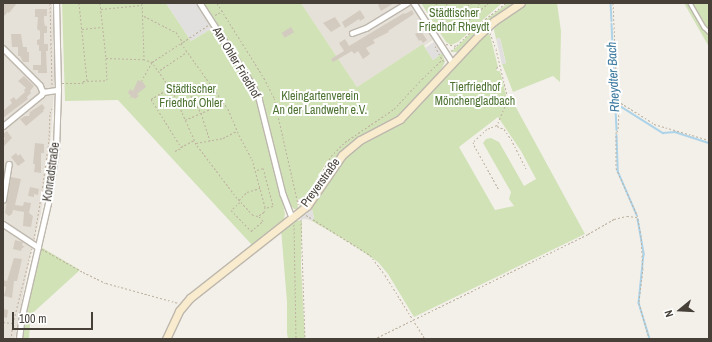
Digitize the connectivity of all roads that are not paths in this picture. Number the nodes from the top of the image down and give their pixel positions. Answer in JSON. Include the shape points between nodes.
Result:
{"nodes":[{"id":1,"x":56,"y":3,"type":"edge"},
{"id":2,"x":200,"y":3,"type":"edge"},
{"id":3,"x":407,"y":3,"type":"edge"},
{"id":4,"x":414,"y":3,"type":"edge"},
{"id":5,"x":521,"y":3,"type":"edge"},
{"id":6,"x":690,"y":3,"type":"edge"},
{"id":7,"x":709,"y":32,"type":"edge"},
{"id":8,"x":352,"y":33,"type":"dead end"},
{"id":9,"x":3,"y":48,"type":"edge"},
{"id":10,"x":452,"y":62,"type":"junction"},
{"id":11,"x":58,"y":90,"type":"junction"},
{"id":12,"x":43,"y":92,"type":"junction"},
{"id":13,"x":3,"y":126,"type":"edge"},
{"id":14,"x":9,"y":164,"type":"dead end"},
{"id":15,"x":3,"y":200,"type":"edge"},
{"id":16,"x":292,"y":217,"type":"junction"},
{"id":17,"x":3,"y":224,"type":"edge"},
{"id":18,"x":38,"y":247,"type":"junction"},
{"id":19,"x":19,"y":339,"type":"edge"},
{"id":20,"x":166,"y":339,"type":"edge"}],
"edges":[{"from":1,"to":11,"type":"street","name":"Konradstraße"},
{"from":2,"to":16,"type":"street","name":"Am Ohler Friedhof","via":[[259,98],[283,194]]},
{"from":3,"to":8,"type":"street","via":[[366,28]]},
{"from":4,"to":10,"type":"street"},
{"from":5,"to":10,"type":"main road","name":"Preyerstraße","via":[[486,28]]},
{"from":6,"to":7,"type":"lane"},
{"from":9,"to":12,"type":"street","via":[[40,85]]},
{"from":10,"to":16,"type":"main road","name":"Preyerstraße","via":[[400,118],[360,140],[342,154],[310,202]]},
{"from":11,"to":12,"type":"street"},
{"from":11,"to":18,"type":"street","name":"Konradstraße","via":[[53,171]]},
{"from":12,"to":13,"type":"street"},
{"from":14,"to":15,"type":"street"},
{"from":16,"to":20,"type":"main road","name":"Preyerstraße","via":[[184,304]]},
{"from":17,"to":18,"type":"street"},
{"from":18,"to":19,"type":"street","name":"Konradstraße"}]}
